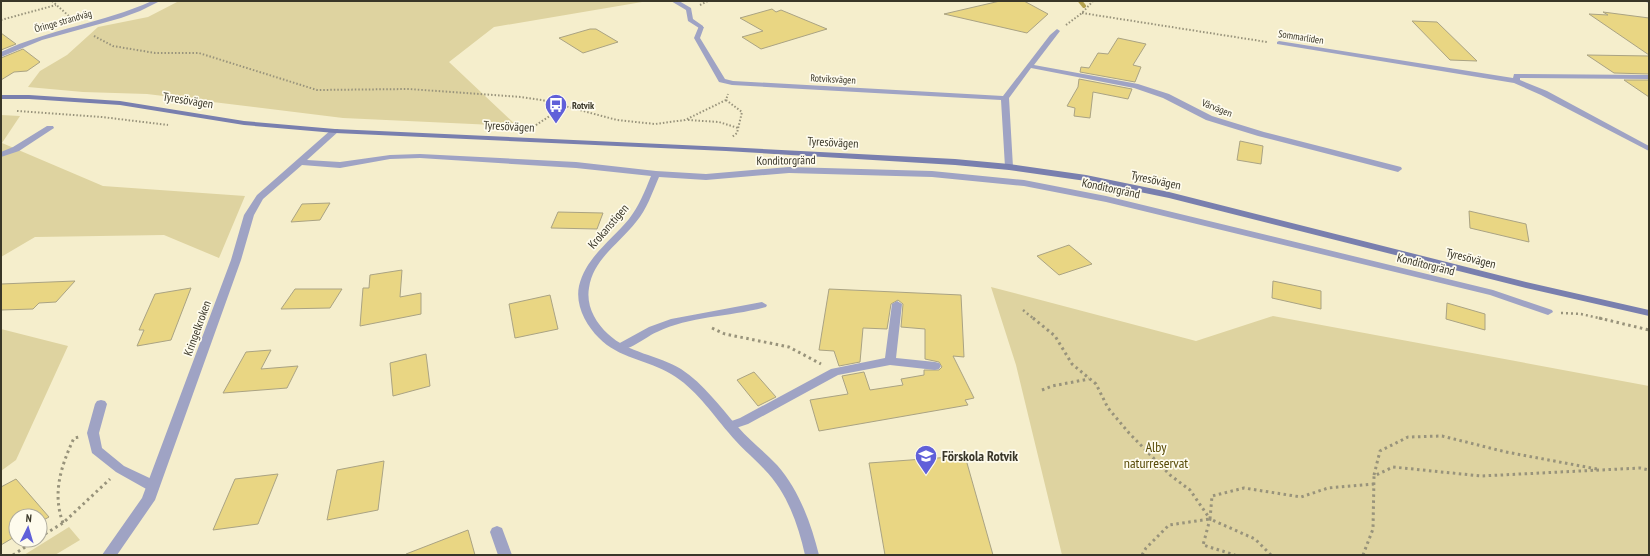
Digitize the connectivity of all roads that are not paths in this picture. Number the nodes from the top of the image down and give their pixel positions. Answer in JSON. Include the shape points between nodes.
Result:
{"nodes":[{"id":1,"x":145,"y":1,"type":"edge"},
{"id":2,"x":674,"y":1,"type":"edge"},
{"id":3,"x":156,"y":2,"type":"edge"},
{"id":4,"x":1057,"y":31,"type":"road end"},
{"id":5,"x":1279,"y":43,"type":"road end"},
{"id":6,"x":1,"y":55,"type":"edge"},
{"id":7,"x":1029,"y":66,"type":"junction"},
{"id":8,"x":1648,"y":77,"type":"dead end"},
{"id":9,"x":1516,"y":81,"type":"junction"},
{"id":10,"x":1,"y":97,"type":"edge"},
{"id":11,"x":1005,"y":98,"type":"junction"},
{"id":12,"x":50,"y":128,"type":"dead end"},
{"id":13,"x":335,"y":131,"type":"junction"},
{"id":14,"x":1649,"y":149,"type":"edge"},
{"id":15,"x":1,"y":155,"type":"edge"},
{"id":16,"x":299,"y":162,"type":"junction"},
{"id":17,"x":1009,"y":167,"type":"junction"},
{"id":18,"x":1398,"y":169,"type":"dead end"},
{"id":19,"x":656,"y":174,"type":"junction"},
{"id":20,"x":898,"y":304,"type":"dead end"},
{"id":21,"x":762,"y":305,"type":"dead end"},
{"id":22,"x":1548,"y":312,"type":"road end"},
{"id":23,"x":1649,"y":313,"type":"edge"},
{"id":24,"x":622,"y":347,"type":"junction"},
{"id":25,"x":890,"y":361,"type":"junction"},
{"id":26,"x":935,"y":366,"type":"dead end"},
{"id":27,"x":101,"y":404,"type":"dead end"},
{"id":28,"x":730,"y":426,"type":"junction"},
{"id":29,"x":153,"y":486,"type":"junction"},
{"id":30,"x":497,"y":532,"type":"dead end"},
{"id":31,"x":109,"y":555,"type":"edge"},
{"id":32,"x":505,"y":555,"type":"edge"},
{"id":33,"x":812,"y":555,"type":"edge"}],
"edges":[{"from":1,"to":3,"type":"street","name":"Öringe strandväg"},
{"from":2,"to":11,"type":"street","name":"Rotviksvägen","via":[[689,9],[690,20],[701,27],[697,38],[722,80],[732,83]]},
{"from":3,"to":6,"type":"street","name":"Öringe strandväg","via":[[32,41]]},
{"from":4,"to":7,"type":"street"},
{"from":5,"to":9,"type":"street","name":"Sommarliden"},
{"from":7,"to":11,"type":"street"},
{"from":7,"to":18,"type":"street","name":"Vårvägen","via":[[1135,86],[1166,96],[1209,118]]},
{"from":8,"to":9,"type":"street","name":"Sommarliden","via":[[1517,76]]},
{"from":9,"to":14,"type":"street","name":"Sommarliden","via":[[1544,92]]},
{"from":10,"to":13,"type":"main road","name":"Tyresövägen","via":[[120,103],[244,122]]},
{"from":11,"to":17,"type":"street"},
{"from":12,"to":15,"type":"street"},
{"from":13,"to":16,"type":"street","name":"Kringelkroken"},
{"from":13,"to":17,"type":"main road","name":"Tyresövägen","via":[[734,149]]},
{"from":16,"to":19,"type":"street","via":[[340,165],[390,157],[420,156],[576,165]]},
{"from":16,"to":29,"type":"street","name":"Kringelkroken","via":[[260,197],[249,215],[236,260]]},
{"from":17,"to":23,"type":"main road","name":"Tyresövägen","via":[[1086,178],[1169,195],[1526,285]]},
{"from":19,"to":22,"type":"street","name":"Konditorgränd","via":[[706,176],[790,170],[932,174],[1024,183],[1106,198],[1494,293]]},
{"from":19,"to":24,"type":"street","name":"Krokanstigen","via":[[640,210],[599,254],[584,287],[584,303],[593,324],[608,340]]},
{"from":20,"to":25,"type":"street"},
{"from":21,"to":24,"type":"street","via":[[675,321],[653,329]]},
{"from":24,"to":28,"type":"street","name":"Krokanstigen","via":[[683,376]]},
{"from":25,"to":26,"type":"street"},
{"from":25,"to":28,"type":"street","via":[[835,372]]},
{"from":27,"to":29,"type":"street","via":[[93,433],[96,450],[120,469]]},
{"from":28,"to":33,"type":"street","name":"Krokanstigen","via":[[777,474],[801,515]]},
{"from":29,"to":31,"type":"street","name":"Kringelkroken","via":[[148,500]]},
{"from":30,"to":32,"type":"street"}]}
